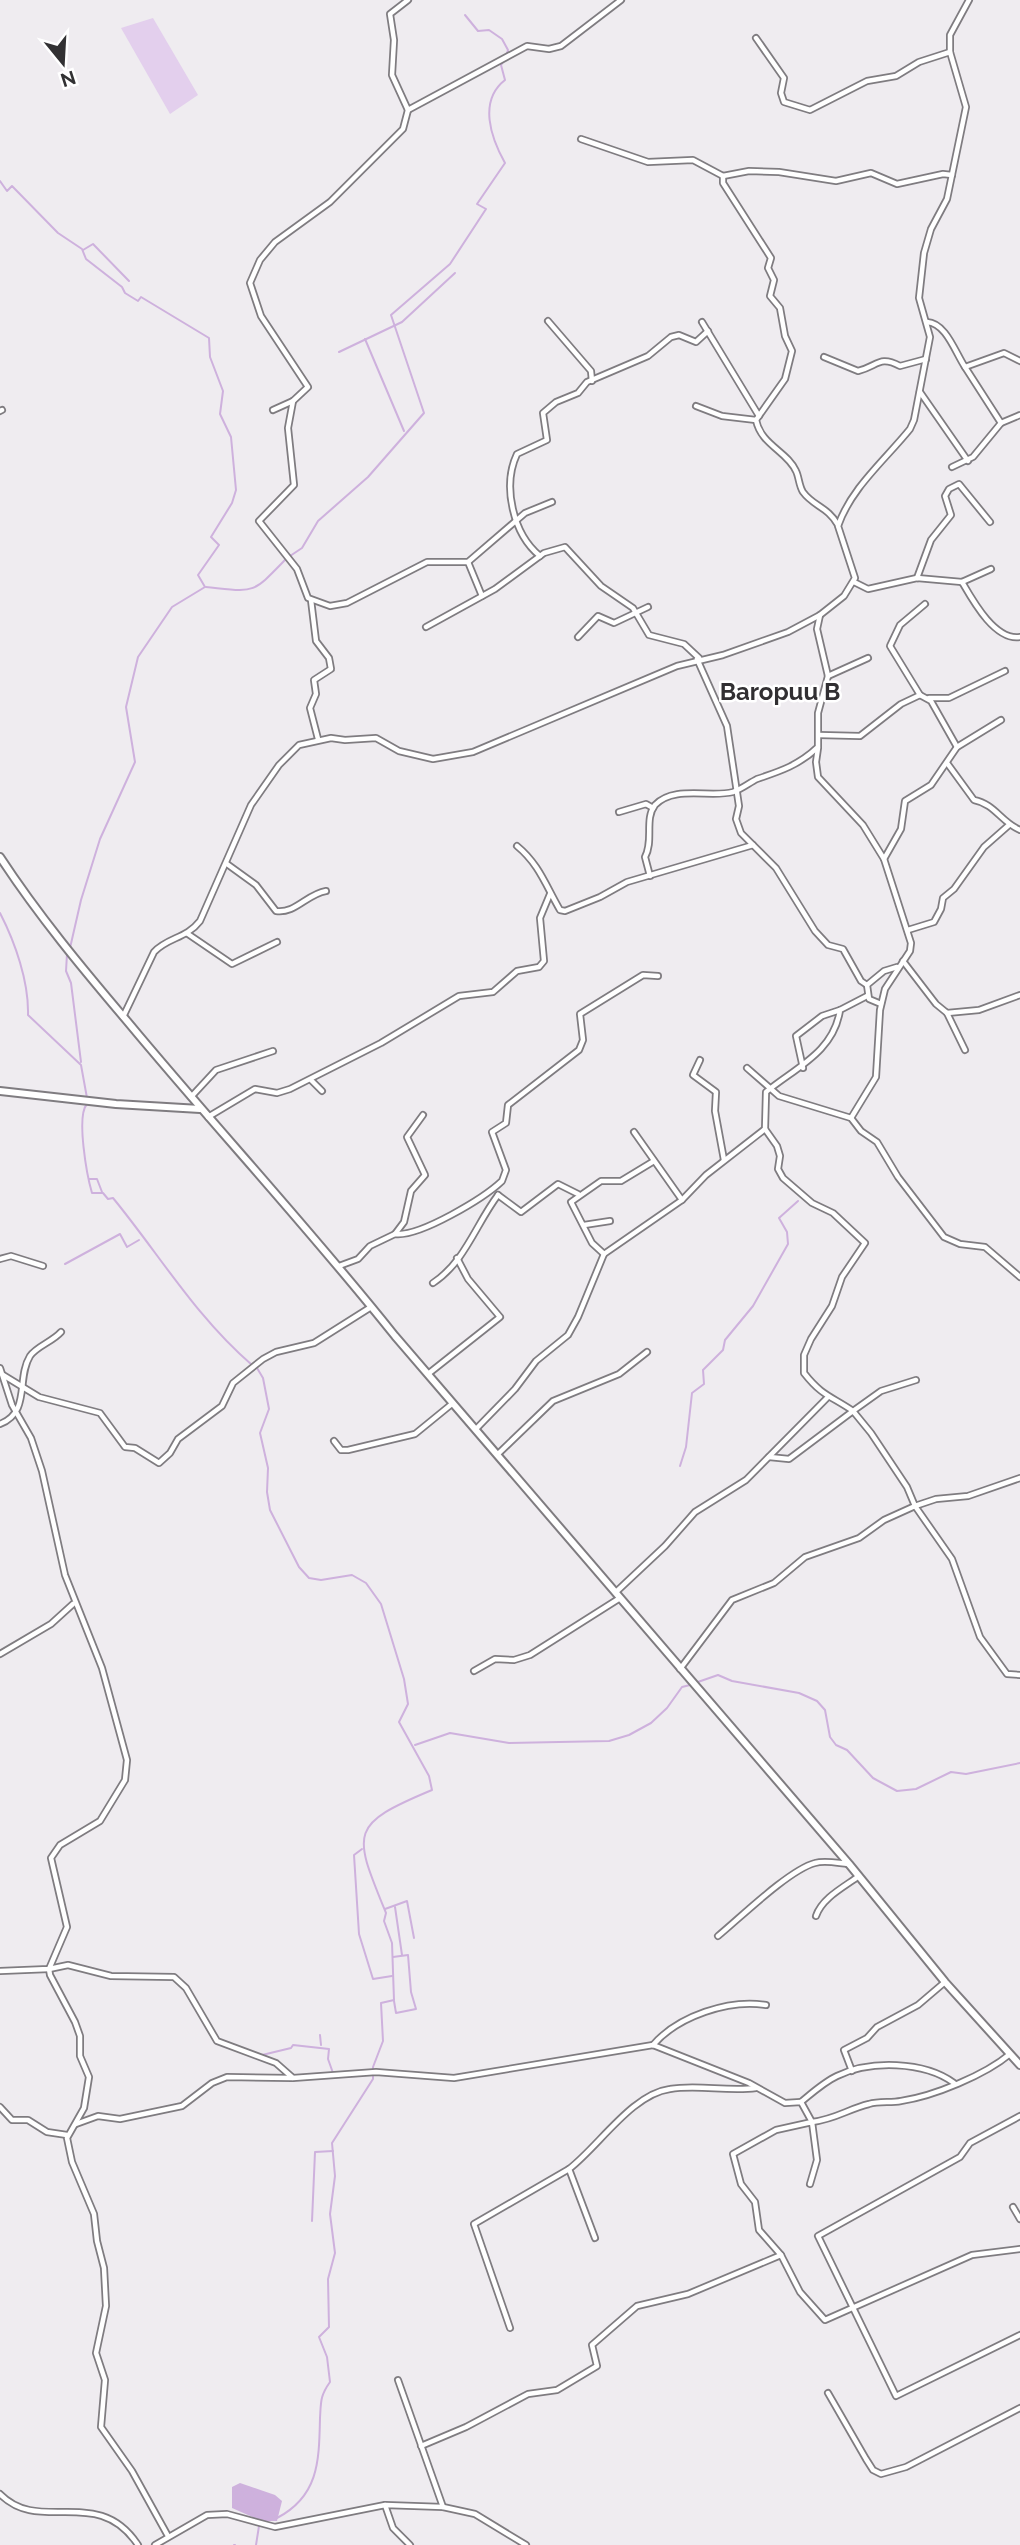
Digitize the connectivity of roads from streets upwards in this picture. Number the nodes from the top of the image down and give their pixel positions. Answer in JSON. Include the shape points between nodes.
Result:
{"nodes":[{"id":1,"x":408,"y":0,"type":"edge"},
{"id":2,"x":621,"y":0,"type":"edge"},
{"id":3,"x":969,"y":0,"type":"edge"},
{"id":4,"x":756,"y":38,"type":"dead end"},
{"id":5,"x":950,"y":52,"type":"junction"},
{"id":6,"x":408,"y":110,"type":"junction"},
{"id":7,"x":581,"y":139,"type":"dead end"},
{"id":8,"x":952,"y":175,"type":"junction"},
{"id":9,"x":723,"y":176,"type":"junction"},
{"id":10,"x":548,"y":321,"type":"dead end"},
{"id":11,"x":702,"y":321,"type":"dead end"},
{"id":12,"x":927,"y":322,"type":"junction"},
{"id":13,"x":708,"y":331,"type":"junction"},
{"id":14,"x":824,"y":357,"type":"dead end"},
{"id":15,"x":926,"y":359,"type":"junction"},
{"id":16,"x":1020,"y":361,"type":"edge"},
{"id":17,"x":965,"y":367,"type":"junction"},
{"id":18,"x":592,"y":381,"type":"junction"},
{"id":19,"x":919,"y":392,"type":"junction"},
{"id":20,"x":293,"y":401,"type":"junction"},
{"id":21,"x":696,"y":406,"type":"dead end"},
{"id":22,"x":273,"y":410,"type":"dead end"},
{"id":23,"x":1020,"y":415,"type":"edge"},
{"id":24,"x":758,"y":418,"type":"junction"},
{"id":25,"x":1001,"y":423,"type":"junction"},
{"id":26,"x":968,"y":461,"type":"junction"},
{"id":27,"x":953,"y":467,"type":"dead end"},
{"id":28,"x":552,"y":502,"type":"dead end"},
{"id":29,"x":516,"y":520,"type":"junction"},
{"id":30,"x":990,"y":522,"type":"dead end"},
{"id":31,"x":838,"y":526,"type":"junction"},
{"id":32,"x":540,"y":556,"type":"junction"},
{"id":33,"x":468,"y":562,"type":"junction"},
{"id":34,"x":991,"y":569,"type":"dead end"},
{"id":35,"x":917,"y":578,"type":"junction"},
{"id":36,"x":962,"y":582,"type":"junction"},
{"id":37,"x":853,"y":583,"type":"junction"},
{"id":38,"x":482,"y":596,"type":"junction"},
{"id":39,"x":311,"y":600,"type":"junction"},
{"id":40,"x":925,"y":604,"type":"dead end"},
{"id":41,"x":648,"y":607,"type":"dead end"},
{"id":42,"x":636,"y":611,"type":"junction"},
{"id":43,"x":820,"y":615,"type":"junction"},
{"id":44,"x":426,"y":627,"type":"dead end"},
{"id":45,"x":1020,"y":636,"type":"edge"},
{"id":46,"x":578,"y":637,"type":"dead end"},
{"id":47,"x":868,"y":658,"type":"dead end"},
{"id":48,"x":698,"y":659,"type":"junction"},
{"id":49,"x":1005,"y":671,"type":"dead end"},
{"id":50,"x":828,"y":676,"type":"junction"},
{"id":51,"x":920,"y":695,"type":"junction"},
{"id":52,"x":929,"y":698,"type":"junction"},
{"id":53,"x":1001,"y":720,"type":"dead end"},
{"id":54,"x":819,"y":735,"type":"junction"},
{"id":55,"x":317,"y":739,"type":"junction"},
{"id":56,"x":818,"y":747,"type":"junction"},
{"id":57,"x":957,"y":747,"type":"junction"},
{"id":58,"x":947,"y":763,"type":"junction"},
{"id":59,"x":736,"y":791,"type":"junction"},
{"id":60,"x":653,"y":808,"type":"junction"},
{"id":61,"x":619,"y":812,"type":"dead end"},
{"id":62,"x":1009,"y":825,"type":"junction"},
{"id":63,"x":1020,"y":830,"type":"edge"},
{"id":64,"x":753,"y":845,"type":"junction"},
{"id":65,"x":517,"y":846,"type":"dead end"},
{"id":66,"x":0,"y":857,"type":"edge"},
{"id":67,"x":884,"y":859,"type":"junction"},
{"id":68,"x":226,"y":864,"type":"junction"},
{"id":69,"x":650,"y":876,"type":"junction"},
{"id":70,"x":326,"y":891,"type":"dead end"},
{"id":71,"x":550,"y":894,"type":"junction"},
{"id":72,"x":908,"y":930,"type":"junction"},
{"id":73,"x":188,"y":934,"type":"junction"},
{"id":74,"x":277,"y":942,"type":"dead end"},
{"id":75,"x":903,"y":961,"type":"junction"},
{"id":76,"x":898,"y":967,"type":"junction"},
{"id":77,"x":658,"y":976,"type":"dead end"},
{"id":78,"x":867,"y":985,"type":"junction"},
{"id":79,"x":1020,"y":995,"type":"edge"},
{"id":80,"x":867,"y":996,"type":"junction"},
{"id":81,"x":881,"y":1004,"type":"junction"},
{"id":82,"x":840,"y":1010,"type":"junction"},
{"id":83,"x":947,"y":1013,"type":"junction"},
{"id":84,"x":123,"y":1017,"type":"junction"},
{"id":85,"x":965,"y":1050,"type":"dead end"},
{"id":86,"x":273,"y":1051,"type":"dead end"},
{"id":87,"x":700,"y":1060,"type":"dead end"},
{"id":88,"x":747,"y":1068,"type":"dead end"},
{"id":89,"x":803,"y":1068,"type":"junction"},
{"id":90,"x":311,"y":1080,"type":"junction"},
{"id":91,"x":770,"y":1089,"type":"junction"},
{"id":92,"x":0,"y":1091,"type":"edge"},
{"id":93,"x":322,"y":1091,"type":"dead end"},
{"id":94,"x":191,"y":1098,"type":"junction"},
{"id":95,"x":200,"y":1109,"type":"junction"},
{"id":96,"x":424,"y":1115,"type":"dead end"},
{"id":97,"x":208,"y":1117,"type":"junction"},
{"id":98,"x":851,"y":1118,"type":"junction"},
{"id":99,"x":765,"y":1129,"type":"junction"},
{"id":100,"x":634,"y":1132,"type":"dead end"},
{"id":101,"x":724,"y":1160,"type":"junction"},
{"id":102,"x":654,"y":1161,"type":"junction"},
{"id":103,"x":495,"y":1188,"type":"junction"},
{"id":104,"x":579,"y":1194,"type":"junction"},
{"id":105,"x":498,"y":1195,"type":"junction"},
{"id":106,"x":682,"y":1200,"type":"junction"},
{"id":107,"x":610,"y":1221,"type":"dead end"},
{"id":108,"x":584,"y":1225,"type":"junction"},
{"id":109,"x":395,"y":1234,"type":"junction"},
{"id":110,"x":604,"y":1254,"type":"junction"},
{"id":111,"x":457,"y":1258,"type":"junction"},
{"id":112,"x":0,"y":1259,"type":"edge"},
{"id":113,"x":43,"y":1266,"type":"dead end"},
{"id":114,"x":339,"y":1266,"type":"junction"},
{"id":115,"x":1020,"y":1277,"type":"edge"},
{"id":116,"x":433,"y":1283,"type":"dead end"},
{"id":117,"x":371,"y":1307,"type":"junction"},
{"id":118,"x":61,"y":1332,"type":"dead end"},
{"id":119,"x":647,"y":1352,"type":"dead end"},
{"id":120,"x":0,"y":1368,"type":"edge"},
{"id":121,"x":428,"y":1374,"type":"junction"},
{"id":122,"x":3,"y":1375,"type":"junction"},
{"id":123,"x":916,"y":1380,"type":"dead end"},
{"id":124,"x":24,"y":1386,"type":"junction"},
{"id":125,"x":827,"y":1398,"type":"junction"},
{"id":126,"x":453,"y":1403,"type":"junction"},
{"id":127,"x":853,"y":1411,"type":"junction"},
{"id":128,"x":15,"y":1412,"type":"junction"},
{"id":129,"x":0,"y":1424,"type":"edge"},
{"id":130,"x":477,"y":1429,"type":"junction"},
{"id":131,"x":334,"y":1441,"type":"dead end"},
{"id":132,"x":498,"y":1454,"type":"junction"},
{"id":133,"x":769,"y":1457,"type":"junction"},
{"id":134,"x":1020,"y":1478,"type":"edge"},
{"id":135,"x":915,"y":1506,"type":"junction"},
{"id":136,"x":618,"y":1595,"type":"junction"},
{"id":137,"x":74,"y":1603,"type":"junction"},
{"id":138,"x":0,"y":1654,"type":"edge"},
{"id":139,"x":680,"y":1669,"type":"junction"},
{"id":140,"x":474,"y":1671,"type":"dead end"},
{"id":141,"x":1020,"y":1675,"type":"edge"},
{"id":142,"x":849,"y":1864,"type":"junction"},
{"id":143,"x":859,"y":1876,"type":"junction"},
{"id":144,"x":816,"y":1916,"type":"dead end"},
{"id":145,"x":718,"y":1936,"type":"dead end"},
{"id":146,"x":49,"y":1969,"type":"junction"},
{"id":147,"x":0,"y":1971,"type":"edge"},
{"id":148,"x":945,"y":1982,"type":"junction"},
{"id":149,"x":766,"y":2005,"type":"dead end"},
{"id":150,"x":653,"y":2045,"type":"junction"},
{"id":151,"x":1020,"y":2051,"type":"edge"},
{"id":152,"x":1010,"y":2054,"type":"junction"},
{"id":153,"x":1020,"y":2065,"type":"edge"},
{"id":154,"x":852,"y":2071,"type":"junction"},
{"id":155,"x":293,"y":2078,"type":"junction"},
{"id":156,"x":954,"y":2083,"type":"junction"},
{"id":157,"x":757,"y":2088,"type":"junction"},
{"id":158,"x":801,"y":2102,"type":"junction"},
{"id":159,"x":0,"y":2107,"type":"edge"},
{"id":160,"x":1020,"y":2116,"type":"edge"},
{"id":161,"x":813,"y":2122,"type":"junction"},
{"id":162,"x":72,"y":2126,"type":"junction"},
{"id":163,"x":67,"y":2135,"type":"junction"},
{"id":164,"x":569,"y":2169,"type":"junction"},
{"id":165,"x":810,"y":2184,"type":"dead end"},
{"id":166,"x":1013,"y":2207,"type":"dead end"},
{"id":167,"x":1020,"y":2219,"type":"edge"},
{"id":168,"x":595,"y":2238,"type":"dead end"},
{"id":169,"x":1020,"y":2249,"type":"edge"},
{"id":170,"x":781,"y":2255,"type":"junction"},
{"id":171,"x":851,"y":2308,"type":"junction"},
{"id":172,"x":510,"y":2328,"type":"dead end"},
{"id":173,"x":1020,"y":2335,"type":"edge"},
{"id":174,"x":398,"y":2380,"type":"dead end"},
{"id":175,"x":828,"y":2393,"type":"dead end"},
{"id":176,"x":1019,"y":2409,"type":"edge"},
{"id":177,"x":421,"y":2446,"type":"junction"},
{"id":178,"x":0,"y":2494,"type":"edge"},
{"id":179,"x":384,"y":2505,"type":"junction"},
{"id":180,"x":443,"y":2507,"type":"junction"},
{"id":181,"x":168,"y":2536,"type":"junction"},
{"id":182,"x":138,"y":2545,"type":"edge"},
{"id":183,"x":155,"y":2545,"type":"edge"},
{"id":184,"x":410,"y":2545,"type":"edge"},
{"id":185,"x":526,"y":2545,"type":"edge"}],
"edges":[{"from":1,"to":6,"type":"street","via":[[389,20],[394,32],[392,75]]},
{"from":2,"to":6,"type":"street","via":[[561,46],[527,46]]},
{"from":3,"to":5,"type":"street","via":[[952,28]]},
{"from":4,"to":5,"type":"street","via":[[784,78],[784,102],[805,110]]},
{"from":5,"to":8,"type":"street","via":[[966,107]]},
{"from":6,"to":20,"type":"street","via":[[403,129],[330,202],[275,242],[250,283],[257,309],[308,387]]},
{"from":7,"to":9,"type":"street","via":[[648,162],[693,160]]},
{"from":8,"to":9,"type":"street","via":[[897,184],[871,173],[836,181],[779,172]]},
{"from":8,"to":12,"type":"street","via":[[944,208],[924,253],[919,298]]},
{"from":9,"to":24,"type":"street","via":[[723,183],[771,258],[768,268],[774,280],[770,296],[780,307],[792,351],[785,379]]},
{"from":10,"to":18,"type":"street","via":[[592,371]]},
{"from":11,"to":13,"type":"street"},
{"from":12,"to":15,"type":"street"},
{"from":12,"to":17,"type":"street","via":[[938,326],[949,339]]},
{"from":13,"to":18,"type":"street","via":[[696,342],[679,335],[671,337],[648,356]]},
{"from":13,"to":24,"type":"street"},
{"from":14,"to":15,"type":"street","via":[[858,371],[880,360],[901,366]]},
{"from":15,"to":19,"type":"street"},
{"from":16,"to":17,"type":"street","via":[[1004,354]]},
{"from":17,"to":25,"type":"street"},
{"from":18,"to":29,"type":"street","via":[[550,407],[543,417],[547,440],[515,458],[510,499]]},
{"from":19,"to":26,"type":"street"},
{"from":19,"to":31,"type":"street","via":[[910,429],[860,488]]},
{"from":20,"to":22,"type":"street"},
{"from":20,"to":39,"type":"street","via":[[288,428],[294,485],[259,521],[297,569],[301,587]]},
{"from":21,"to":24,"type":"street","via":[[722,416]]},
{"from":23,"to":25,"type":"street"},
{"from":24,"to":31,"type":"street","via":[[762,437],[796,470],[803,491],[824,507]]},
{"from":25,"to":26,"type":"street"},
{"from":26,"to":27,"type":"street"},
{"from":28,"to":29,"type":"street"},
{"from":29,"to":32,"type":"street","via":[[523,538]]},
{"from":29,"to":33,"type":"street"},
{"from":30,"to":35,"type":"street","via":[[959,484],[948,489],[945,496],[951,514],[931,540]]},
{"from":31,"to":37,"type":"street","via":[[852,564]]},
{"from":32,"to":38,"type":"street"},
{"from":32,"to":42,"type":"street","via":[[565,547],[592,578]]},
{"from":33,"to":38,"type":"street"},
{"from":33,"to":39,"type":"street","via":[[415,566],[347,603],[330,606]]},
{"from":34,"to":36,"type":"street"},
{"from":35,"to":36,"type":"street"},
{"from":35,"to":37,"type":"street","via":[[868,589]]},
{"from":36,"to":45,"type":"street","via":[[1000,631],[1009,637]]},
{"from":37,"to":43,"type":"street"},
{"from":38,"to":44,"type":"street"},
{"from":39,"to":55,"type":"street","via":[[316,641],[331,669],[313,680],[316,694],[310,708]]},
{"from":40,"to":51,"type":"street","via":[[900,625],[890,646]]},
{"from":41,"to":42,"type":"street"},
{"from":42,"to":46,"type":"street","via":[[614,623],[598,616]]},
{"from":42,"to":48,"type":"street","via":[[649,635],[684,643]]},
{"from":43,"to":48,"type":"street","via":[[788,632]]},
{"from":43,"to":50,"type":"street","via":[[817,629]]},
{"from":47,"to":50,"type":"street"},
{"from":48,"to":55,"type":"street","via":[[452,758],[408,755],[376,738]]},
{"from":48,"to":59,"type":"street","via":[[727,726]]},
{"from":49,"to":52,"type":"street","via":[[949,698]]},
{"from":50,"to":54,"type":"street","via":[[818,713]]},
{"from":51,"to":52,"type":"street"},
{"from":51,"to":54,"type":"street","via":[[860,736]]},
{"from":52,"to":57,"type":"street"},
{"from":53,"to":57,"type":"street"},
{"from":54,"to":56,"type":"street"},
{"from":55,"to":68,"type":"street","via":[[295,748],[260,790]]},
{"from":56,"to":59,"type":"street","via":[[790,769]]},
{"from":56,"to":67,"type":"street","via":[[818,777],[863,825]]},
{"from":57,"to":58,"type":"street"},
{"from":58,"to":62,"type":"street","via":[[974,800],[995,808]]},
{"from":58,"to":67,"type":"street","via":[[931,785],[905,801],[901,830]]},
{"from":59,"to":60,"type":"street","via":[[677,795]]},
{"from":59,"to":64,"type":"street","via":[[737,826]]},
{"from":60,"to":61,"type":"street","via":[[646,804]]},
{"from":60,"to":69,"type":"street","via":[[650,848],[645,856]]},
{"from":62,"to":63,"type":"street"},
{"from":62,"to":72,"type":"street","via":[[943,898],[934,922]]},
{"from":64,"to":69,"type":"street"},
{"from":64,"to":78,"type":"street","via":[[776,868],[815,931],[828,946],[843,949]]},
{"from":65,"to":71,"type":"street","via":[[539,868]]},
{"from":66,"to":84,"type":"street"},
{"from":67,"to":72,"type":"street"},
{"from":68,"to":70,"type":"street","via":[[256,885],[276,911],[283,912]]},
{"from":68,"to":73,"type":"street","via":[[210,902]]},
{"from":69,"to":71,"type":"street","via":[[613,887],[565,911]]},
{"from":71,"to":90,"type":"street","via":[[540,918],[544,961],[539,967],[517,971],[493,992],[459,996]]},
{"from":72,"to":75,"type":"street","via":[[911,943]]},
{"from":73,"to":74,"type":"street","via":[[232,964]]},
{"from":73,"to":84,"type":"street","via":[[154,952]]},
{"from":75,"to":76,"type":"street"},
{"from":75,"to":83,"type":"street"},
{"from":76,"to":78,"type":"street","via":[[884,971]]},
{"from":76,"to":81,"type":"street"},
{"from":77,"to":103,"type":"street","via":[[643,975],[580,1014],[583,1040],[579,1050],[509,1105],[506,1124],[492,1132],[506,1170]]},
{"from":78,"to":80,"type":"street"},
{"from":79,"to":83,"type":"street","via":[[979,1010]]},
{"from":80,"to":81,"type":"street"},
{"from":80,"to":82,"type":"street"},
{"from":81,"to":98,"type":"street","via":[[876,1077]]},
{"from":82,"to":89,"type":"street","via":[[834,1030]]},
{"from":82,"to":89,"type":"street","via":[[822,1016],[796,1036]]},
{"from":83,"to":85,"type":"street"},
{"from":84,"to":94,"type":"street"},
{"from":86,"to":94,"type":"street","via":[[216,1070]]},
{"from":87,"to":101,"type":"street","via":[[693,1075],[716,1092]]},
{"from":88,"to":91,"type":"street"},
{"from":89,"to":91,"type":"street"},
{"from":90,"to":93,"type":"street"},
{"from":90,"to":97,"type":"street","via":[[281,1093],[255,1089]]},
{"from":91,"to":98,"type":"street","via":[[795,1103]]},
{"from":91,"to":99,"type":"street","via":[[764,1100]]},
{"from":92,"to":95,"type":"street"},
{"from":94,"to":95,"type":"street"},
{"from":95,"to":97,"type":"street"},
{"from":96,"to":109,"type":"street","via":[[407,1140],[422,1165],[424,1179],[411,1191],[404,1222]]},
{"from":97,"to":114,"type":"street"},
{"from":98,"to":115,"type":"street","via":[[877,1142],[944,1237],[985,1247]]},
{"from":99,"to":101,"type":"street"},
{"from":99,"to":125,"type":"street","via":[[777,1146],[783,1178],[812,1203],[833,1213],[865,1243],[842,1277],[832,1306],[804,1355],[804,1373]]},
{"from":100,"to":102,"type":"street"},
{"from":101,"to":106,"type":"street"},
{"from":102,"to":104,"type":"street","via":[[621,1181],[601,1181]]},
{"from":102,"to":106,"type":"street"},
{"from":103,"to":105,"type":"street"},
{"from":103,"to":109,"type":"street","via":[[429,1225]]},
{"from":104,"to":105,"type":"street","via":[[558,1184],[521,1212]]},
{"from":104,"to":108,"type":"street","via":[[570,1204]]},
{"from":105,"to":111,"type":"street"},
{"from":106,"to":110,"type":"street"},
{"from":107,"to":108,"type":"street"},
{"from":108,"to":110,"type":"street","via":[[592,1243]]},
{"from":109,"to":114,"type":"street"},
{"from":110,"to":130,"type":"street","via":[[568,1335],[536,1361]]},
{"from":111,"to":116,"type":"street"},
{"from":111,"to":121,"type":"street","via":[[500,1317]]},
{"from":112,"to":113,"type":"street","via":[[11,1256]]},
{"from":114,"to":117,"type":"street"},
{"from":117,"to":121,"type":"street"},
{"from":117,"to":124,"type":"street","via":[[314,1343],[263,1359],[233,1383],[222,1406],[178,1439],[159,1463],[125,1447],[100,1413],[38,1397]]},
{"from":118,"to":124,"type":"street","via":[[31,1355]]},
{"from":119,"to":132,"type":"street","via":[[617,1376],[552,1401]]},
{"from":120,"to":122,"type":"street"},
{"from":121,"to":126,"type":"street"},
{"from":122,"to":124,"type":"street"},
{"from":122,"to":128,"type":"street"},
{"from":123,"to":127,"type":"street","via":[[881,1391]]},
{"from":124,"to":128,"type":"street"},
{"from":125,"to":127,"type":"street"},
{"from":125,"to":133,"type":"street"},
{"from":126,"to":130,"type":"street"},
{"from":126,"to":131,"type":"street","via":[[415,1434],[348,1450],[341,1450]]},
{"from":127,"to":133,"type":"street","via":[[789,1459]]},
{"from":127,"to":135,"type":"street","via":[[907,1487]]},
{"from":128,"to":129,"type":"street"},
{"from":128,"to":137,"type":"street","via":[[31,1438],[42,1471]]},
{"from":130,"to":132,"type":"street"},
{"from":132,"to":136,"type":"street"},
{"from":133,"to":136,"type":"street","via":[[746,1480],[695,1512]]},
{"from":134,"to":135,"type":"street","via":[[968,1496]]},
{"from":135,"to":139,"type":"street","via":[[859,1538],[805,1557],[774,1583],[732,1600]]},
{"from":135,"to":141,"type":"street","via":[[952,1559],[986,1648],[1007,1674]]},
{"from":136,"to":139,"type":"street"},
{"from":136,"to":140,"type":"street","via":[[530,1655],[495,1659]]},
{"from":137,"to":138,"type":"street","via":[[51,1624]]},
{"from":137,"to":146,"type":"street","via":[[102,1668],[127,1771],[100,1821],[60,1845],[51,1858],[67,1927]]},
{"from":139,"to":142,"type":"street"},
{"from":142,"to":143,"type":"street"},
{"from":142,"to":145,"type":"street","via":[[808,1866]]},
{"from":143,"to":144,"type":"street","via":[[828,1898]]},
{"from":143,"to":148,"type":"street"},
{"from":146,"to":147,"type":"street"},
{"from":146,"to":155,"type":"street","via":[[68,1965],[111,1976],[174,1977],[186,1988],[217,2041],[276,2063]]},
{"from":146,"to":162,"type":"street","via":[[55,1990],[75,2021],[80,2056],[89,2077],[83,2108]]},
{"from":148,"to":152,"type":"street"},
{"from":148,"to":154,"type":"street","via":[[918,2005],[844,2050]]},
{"from":149,"to":150,"type":"street","via":[[745,2002],[689,2019]]},
{"from":150,"to":155,"type":"street","via":[[454,2078],[376,2072]]},
{"from":150,"to":157,"type":"street"},
{"from":151,"to":152,"type":"street"},
{"from":152,"to":153,"type":"street"},
{"from":152,"to":156,"type":"street","via":[[982,2074]]},
{"from":154,"to":156,"type":"street","via":[[924,2068]]},
{"from":154,"to":158,"type":"street","via":[[834,2077]]},
{"from":155,"to":162,"type":"street","via":[[227,2077],[182,2106],[120,2119],[92,2117]]},
{"from":156,"to":161,"type":"street","via":[[903,2101],[871,2103],[833,2120]]},
{"from":157,"to":158,"type":"street","via":[[785,2103]]},
{"from":157,"to":164,"type":"street","via":[[680,2087],[650,2095]]},
{"from":158,"to":161,"type":"street"},
{"from":159,"to":163,"type":"street","via":[[12,2120],[29,2120],[47,2132]]},
{"from":160,"to":171,"type":"street","via":[[970,2143],[960,2157],[820,2233],[819,2240]]},
{"from":161,"to":165,"type":"street","via":[[817,2160]]},
{"from":161,"to":170,"type":"street","via":[[776,2130],[733,2154],[741,2184],[755,2202],[759,2230]]},
{"from":162,"to":163,"type":"street"},
{"from":163,"to":181,"type":"street","via":[[72,2162],[94,2214],[104,2268],[106,2306],[96,2353],[105,2380],[101,2427]]},
{"from":164,"to":168,"type":"street"},
{"from":164,"to":172,"type":"street","via":[[474,2224]]},
{"from":166,"to":167,"type":"street"},
{"from":169,"to":171,"type":"street","via":[[972,2255]]},
{"from":170,"to":171,"type":"street","via":[[800,2292],[821,2318],[831,2319]]},
{"from":170,"to":177,"type":"street","via":[[688,2294],[633,2308],[593,2344],[597,2366],[557,2390],[528,2393]]},
{"from":171,"to":173,"type":"street","via":[[897,2396]]},
{"from":174,"to":177,"type":"street"},
{"from":175,"to":176,"type":"street","via":[[873,2470],[881,2474],[906,2467]]},
{"from":177,"to":180,"type":"street"},
{"from":178,"to":182,"type":"street","via":[[19,2509],[107,2515],[120,2522]]},
{"from":179,"to":180,"type":"street"},
{"from":179,"to":181,"type":"street","via":[[275,2527],[227,2514],[207,2515]]},
{"from":179,"to":184,"type":"street","via":[[393,2528]]},
{"from":180,"to":185,"type":"street","via":[[482,2517]]},
{"from":181,"to":183,"type":"street"}]}
